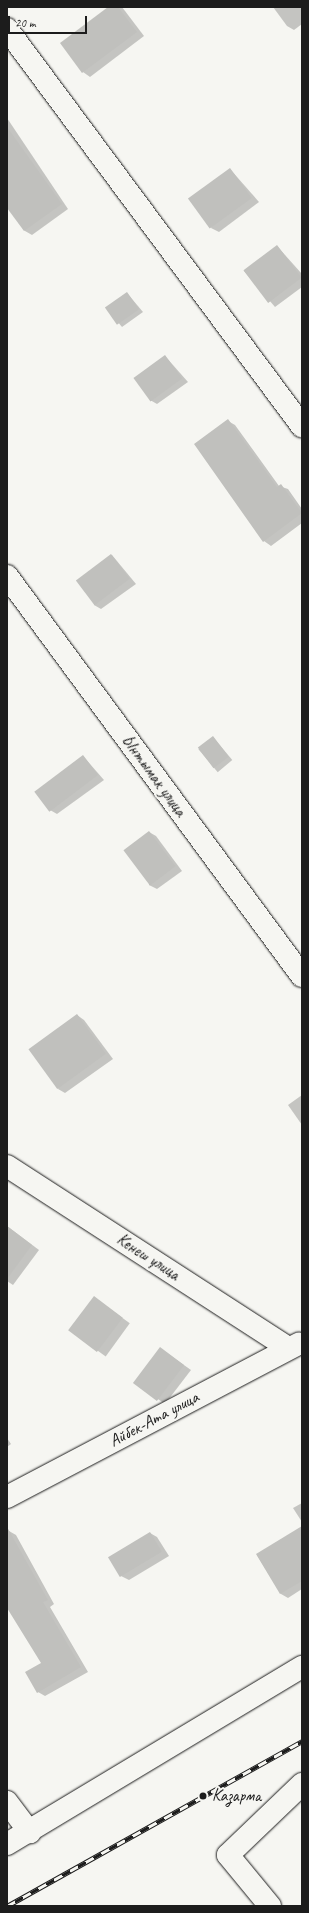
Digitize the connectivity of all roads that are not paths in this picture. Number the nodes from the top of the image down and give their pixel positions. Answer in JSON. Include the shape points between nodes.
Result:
{"nodes":[{"id":1,"x":7,"y":29,"type":"edge"},
{"id":2,"x":302,"y":426,"type":"edge"},
{"id":3,"x":7,"y":576,"type":"edge"},
{"id":4,"x":302,"y":976,"type":"edge"},
{"id":5,"x":7,"y":1166,"type":"edge"},
{"id":6,"x":295,"y":1345,"type":"edge"},
{"id":7,"x":7,"y":1497,"type":"edge"},
{"id":8,"x":302,"y":1667,"type":"edge"},
{"id":9,"x":302,"y":1784,"type":"edge"},
{"id":10,"x":7,"y":1802,"type":"edge"},
{"id":11,"x":30,"y":1832,"type":"junction"},
{"id":12,"x":7,"y":1844,"type":"edge"},
{"id":13,"x":270,"y":1906,"type":"edge"}],
"edges":[{"from":1,"to":2,"type":"street"},
{"from":3,"to":4,"type":"street","name":"Ынтымак улица"},
{"from":5,"to":6,"type":"street","name":"Кенеш улица"},
{"from":6,"to":7,"type":"street","name":"Айбек-Ата улица"},
{"from":8,"to":11,"type":"street"},
{"from":9,"to":13,"type":"street","via":[[228,1855]]},
{"from":10,"to":11,"type":"street"},
{"from":11,"to":12,"type":"street"}]}
